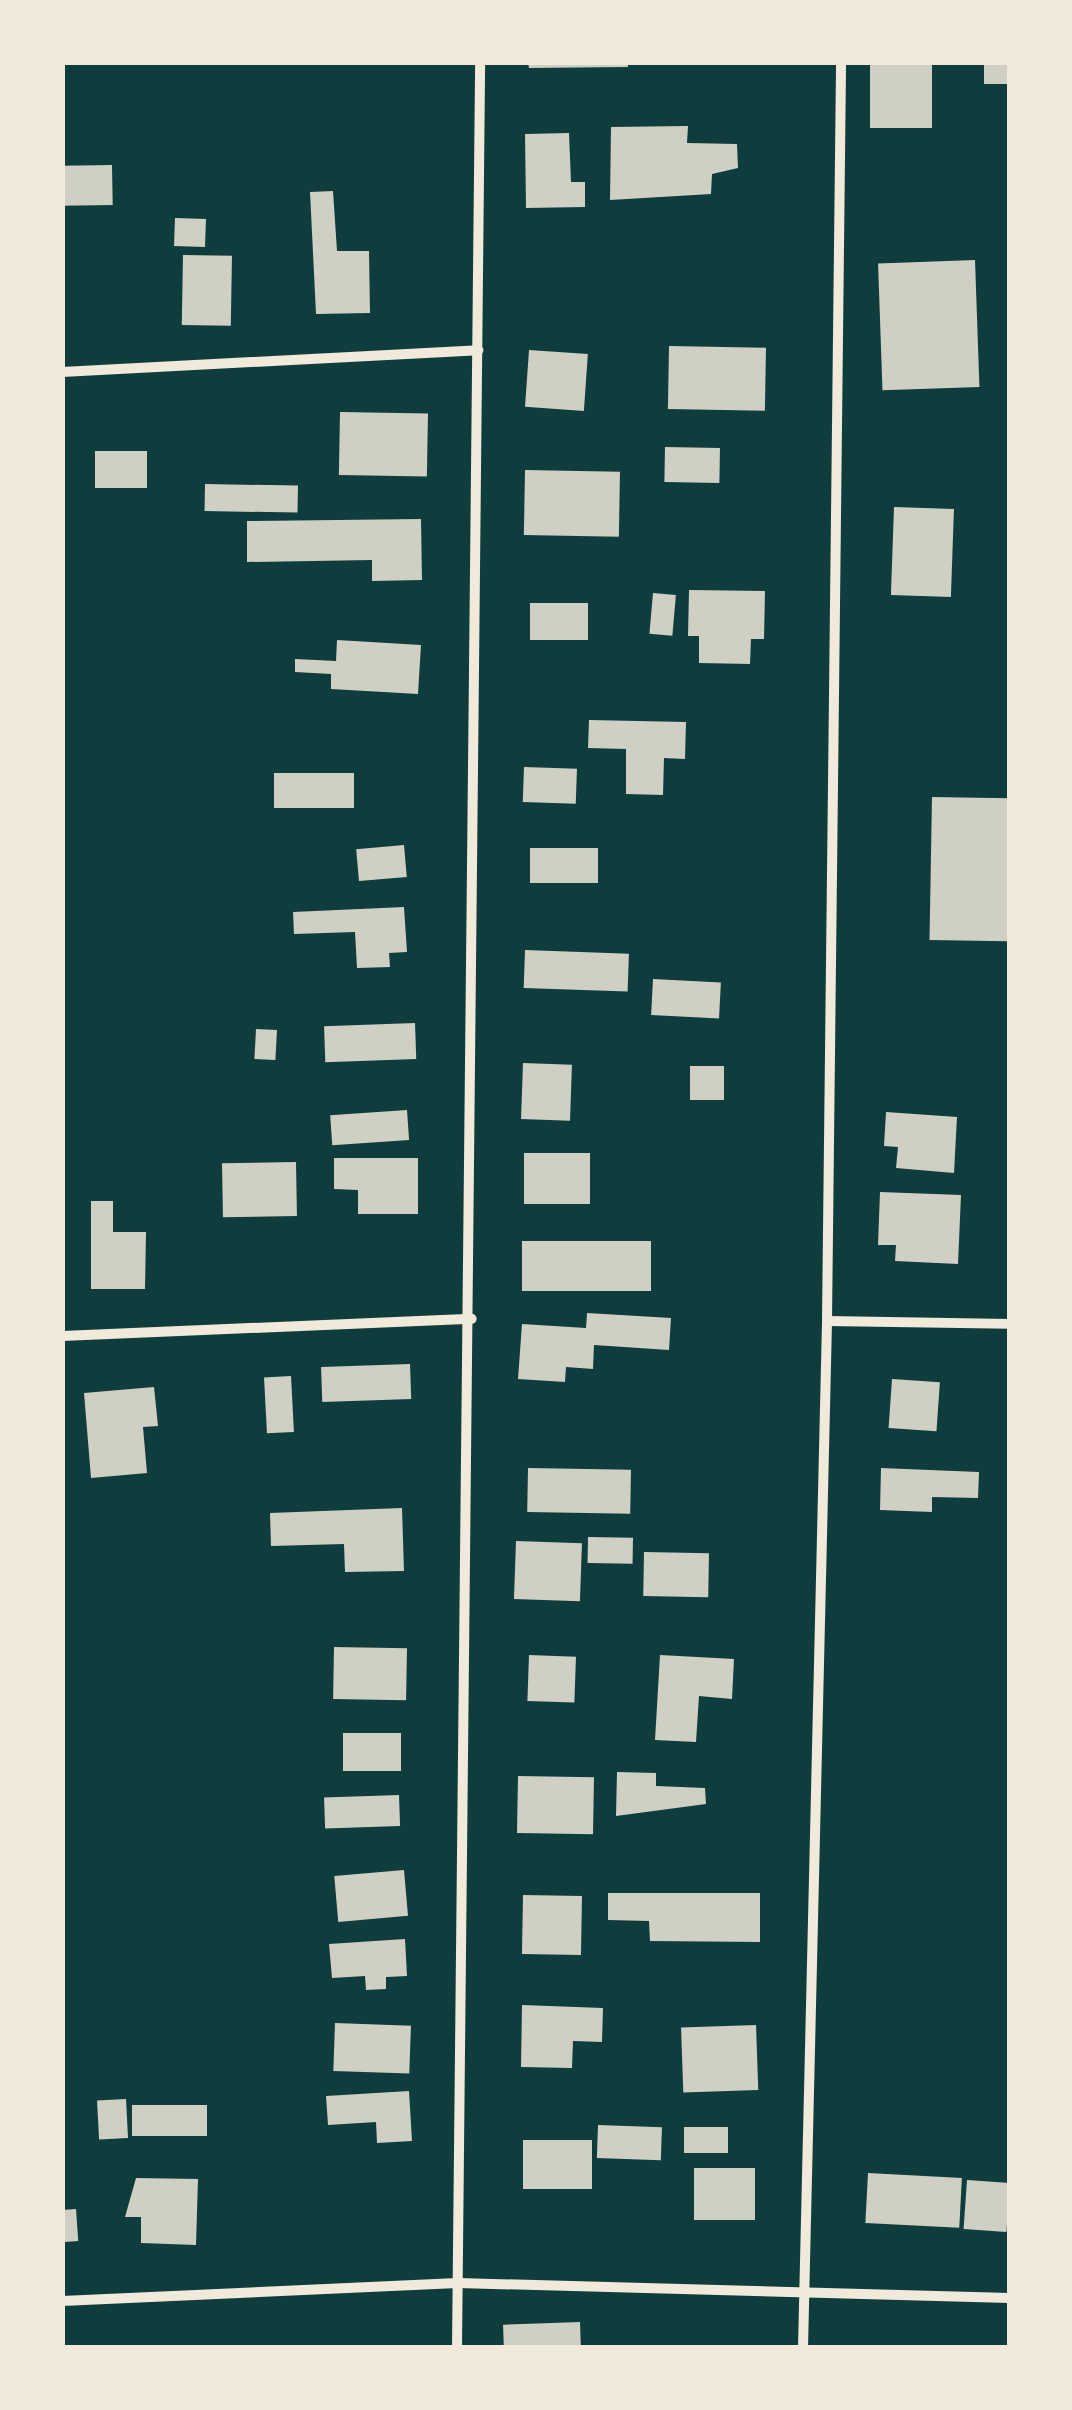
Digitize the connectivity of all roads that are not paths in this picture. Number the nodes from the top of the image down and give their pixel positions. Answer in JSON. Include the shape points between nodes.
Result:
{"nodes":[{"id":1,"x":480,"y":62,"type":"edge"},
{"id":2,"x":842,"y":62,"type":"edge"},
{"id":3,"x":478,"y":350,"type":"junction"},
{"id":4,"x":62,"y":372,"type":"edge"},
{"id":5,"x":472,"y":1319,"type":"junction"},
{"id":6,"x":827,"y":1321,"type":"junction"},
{"id":7,"x":1010,"y":1324,"type":"edge"},
{"id":8,"x":62,"y":1336,"type":"edge"},
{"id":9,"x":458,"y":2283,"type":"junction"},
{"id":10,"x":804,"y":2292,"type":"junction"},
{"id":11,"x":1010,"y":2298,"type":"edge"},
{"id":12,"x":62,"y":2301,"type":"edge"},
{"id":13,"x":457,"y":2348,"type":"edge"},
{"id":14,"x":803,"y":2348,"type":"edge"}],
"edges":[{"from":1,"to":3,"type":"street"},
{"from":2,"to":6,"type":"street"},
{"from":3,"to":4,"type":"street"},
{"from":3,"to":5,"type":"street"},
{"from":5,"to":8,"type":"street"},
{"from":5,"to":9,"type":"street"},
{"from":6,"to":7,"type":"street"},
{"from":6,"to":10,"type":"street"},
{"from":9,"to":10,"type":"street"},
{"from":9,"to":12,"type":"street"},
{"from":9,"to":13,"type":"street"},
{"from":10,"to":11,"type":"street"},
{"from":10,"to":14,"type":"street"}]}
